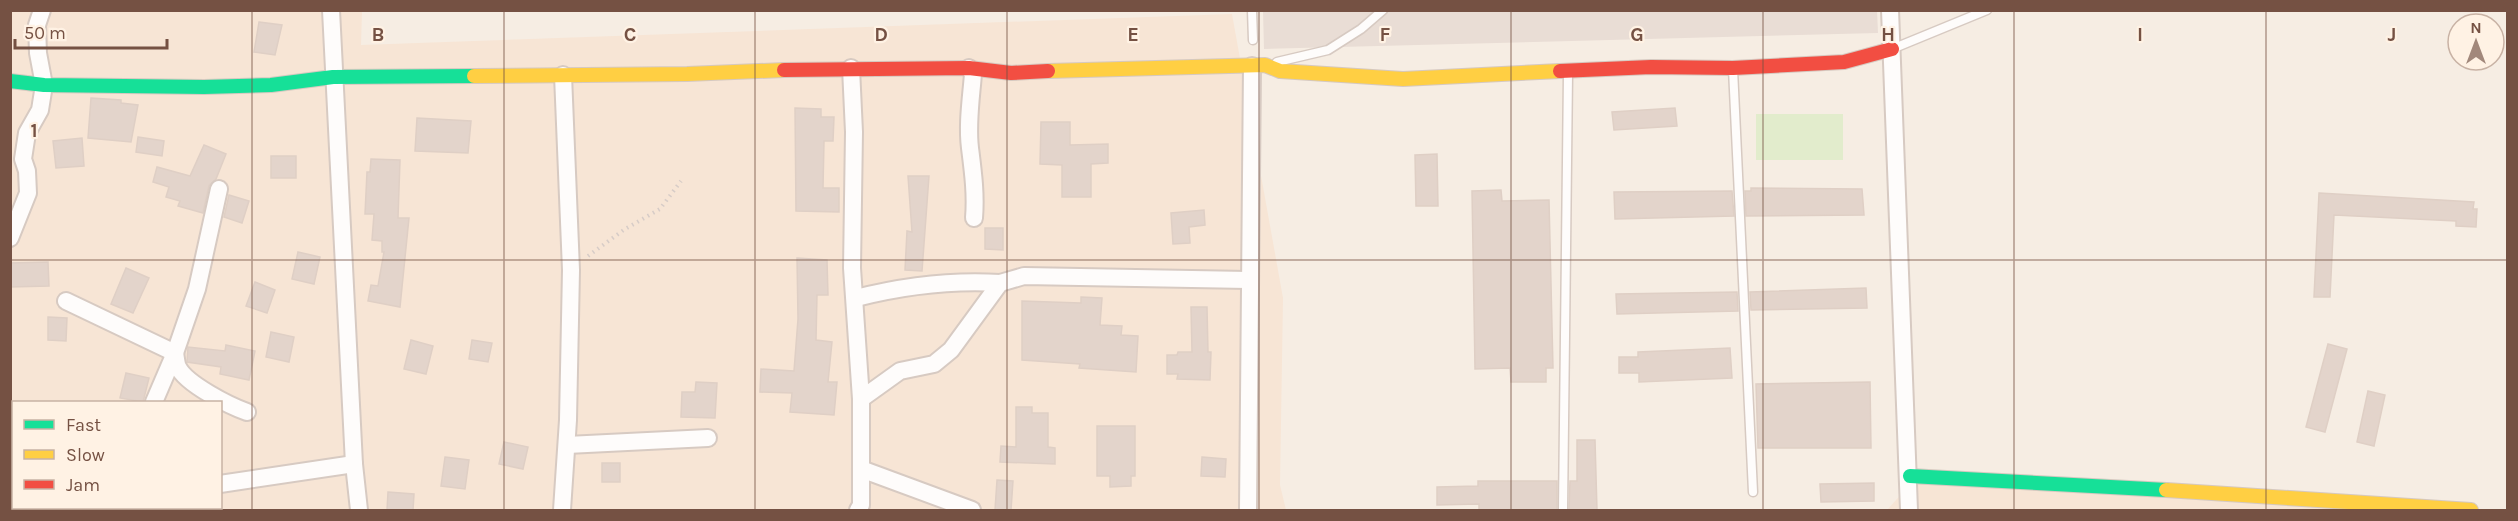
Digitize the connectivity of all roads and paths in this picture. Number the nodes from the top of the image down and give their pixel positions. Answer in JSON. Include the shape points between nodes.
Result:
{"nodes":[{"id":1,"x":42,"y":10,"type":"edge"},
{"id":2,"x":331,"y":10,"type":"edge"},
{"id":3,"x":1252,"y":10,"type":"edge"},
{"id":4,"x":1383,"y":10,"type":"edge"},
{"id":5,"x":1890,"y":10,"type":"edge"},
{"id":6,"x":1987,"y":10,"type":"edge"},
{"id":7,"x":1253,"y":40,"type":"dead end"},
{"id":8,"x":1892,"y":49,"type":"junction"},
{"id":9,"x":1258,"y":66,"type":"junction"},
{"id":10,"x":1733,"y":68,"type":"junction"},
{"id":11,"x":851,"y":69,"type":"junction"},
{"id":12,"x":969,"y":69,"type":"junction"},
{"id":13,"x":1569,"y":70,"type":"junction"},
{"id":14,"x":563,"y":75,"type":"junction"},
{"id":15,"x":333,"y":76,"type":"junction"},
{"id":16,"x":10,"y":81,"type":"edge"},
{"id":17,"x":45,"y":85,"type":"junction"},
{"id":18,"x":681,"y":181,"type":"dead end"},
{"id":19,"x":219,"y":189,"type":"dead end"},
{"id":20,"x":974,"y":218,"type":"dead end"},
{"id":21,"x":10,"y":238,"type":"edge"},
{"id":22,"x":571,"y":263,"type":"junction"},
{"id":23,"x":1248,"y":280,"type":"junction"},
{"id":24,"x":1000,"y":283,"type":"junction"},
{"id":25,"x":856,"y":298,"type":"junction"},
{"id":26,"x":66,"y":301,"type":"dead end"},
{"id":27,"x":175,"y":353,"type":"junction"},
{"id":28,"x":861,"y":399,"type":"junction"},
{"id":29,"x":154,"y":401,"type":"edge"},
{"id":30,"x":247,"y":412,"type":"dead end"},
{"id":31,"x":708,"y":438,"type":"dead end"},
{"id":32,"x":567,"y":444,"type":"junction"},
{"id":33,"x":354,"y":464,"type":"junction"},
{"id":34,"x":861,"y":469,"type":"junction"},
{"id":35,"x":1910,"y":476,"type":"junction"},
{"id":36,"x":222,"y":483,"type":"edge"},
{"id":37,"x":1753,"y":492,"type":"dead end"},
{"id":38,"x":359,"y":510,"type":"edge"},
{"id":39,"x":562,"y":510,"type":"edge"},
{"id":40,"x":858,"y":510,"type":"edge"},
{"id":41,"x":972,"y":510,"type":"edge"},
{"id":42,"x":1248,"y":510,"type":"edge"},
{"id":43,"x":1563,"y":510,"type":"edge"},
{"id":44,"x":1909,"y":510,"type":"edge"},
{"id":45,"x":2471,"y":510,"type":"edge"}],
"edges":[{"from":1,"to":17,"type":"street","via":[[38,53]]},
{"from":2,"to":15,"type":"street"},
{"from":3,"to":7,"type":"lane"},
{"from":4,"to":9,"type":"lane","via":[[1328,50]]},
{"from":5,"to":8,"type":"street"},
{"from":6,"to":8,"type":"lane"},
{"from":8,"to":10,"type":"street","via":[[1844,62]]},
{"from":8,"to":35,"type":"street"},
{"from":9,"to":12,"type":"street","via":[[1011,73]]},
{"from":9,"to":13,"type":"street","via":[[1280,71],[1403,79]]},
{"from":9,"to":23,"type":"street"},
{"from":10,"to":13,"type":"street"},
{"from":10,"to":37,"type":"lane"},
{"from":11,"to":12,"type":"street"},
{"from":11,"to":14,"type":"street"},
{"from":11,"to":25,"type":"street","via":[[851,231]]},
{"from":12,"to":20,"type":"street","via":[[973,74],[969,120],[975,178]]},
{"from":13,"to":43,"type":"lane"},
{"from":14,"to":15,"type":"street"},
{"from":14,"to":22,"type":"street"},
{"from":15,"to":17,"type":"street","via":[[272,85]]},
{"from":15,"to":33,"type":"street"},
{"from":16,"to":17,"type":"street"},
{"from":17,"to":21,"type":"street","via":[[40,110],[27,133],[23,159],[28,193]]},
{"from":18,"to":22,"type":"path","via":[[660,209]]},
{"from":19,"to":27,"type":"street","via":[[197,289]]},
{"from":22,"to":32,"type":"street"},
{"from":23,"to":24,"type":"street","via":[[1024,276]]},
{"from":23,"to":42,"type":"street"},
{"from":24,"to":25,"type":"street","via":[[967,281],[890,289]]},
{"from":24,"to":28,"type":"street","via":[[951,350],[934,364],[900,371]]},
{"from":25,"to":28,"type":"street"},
{"from":26,"to":27,"type":"street"},
{"from":27,"to":29,"type":"street"},
{"from":27,"to":30,"type":"street","via":[[179,368],[191,380],[232,407]]},
{"from":28,"to":34,"type":"street"},
{"from":31,"to":32,"type":"street"},
{"from":32,"to":39,"type":"street"},
{"from":33,"to":36,"type":"street"},
{"from":33,"to":38,"type":"street"},
{"from":34,"to":40,"type":"street"},
{"from":34,"to":41,"type":"street"},
{"from":35,"to":44,"type":"street"},
{"from":35,"to":45,"type":"street"}]}
